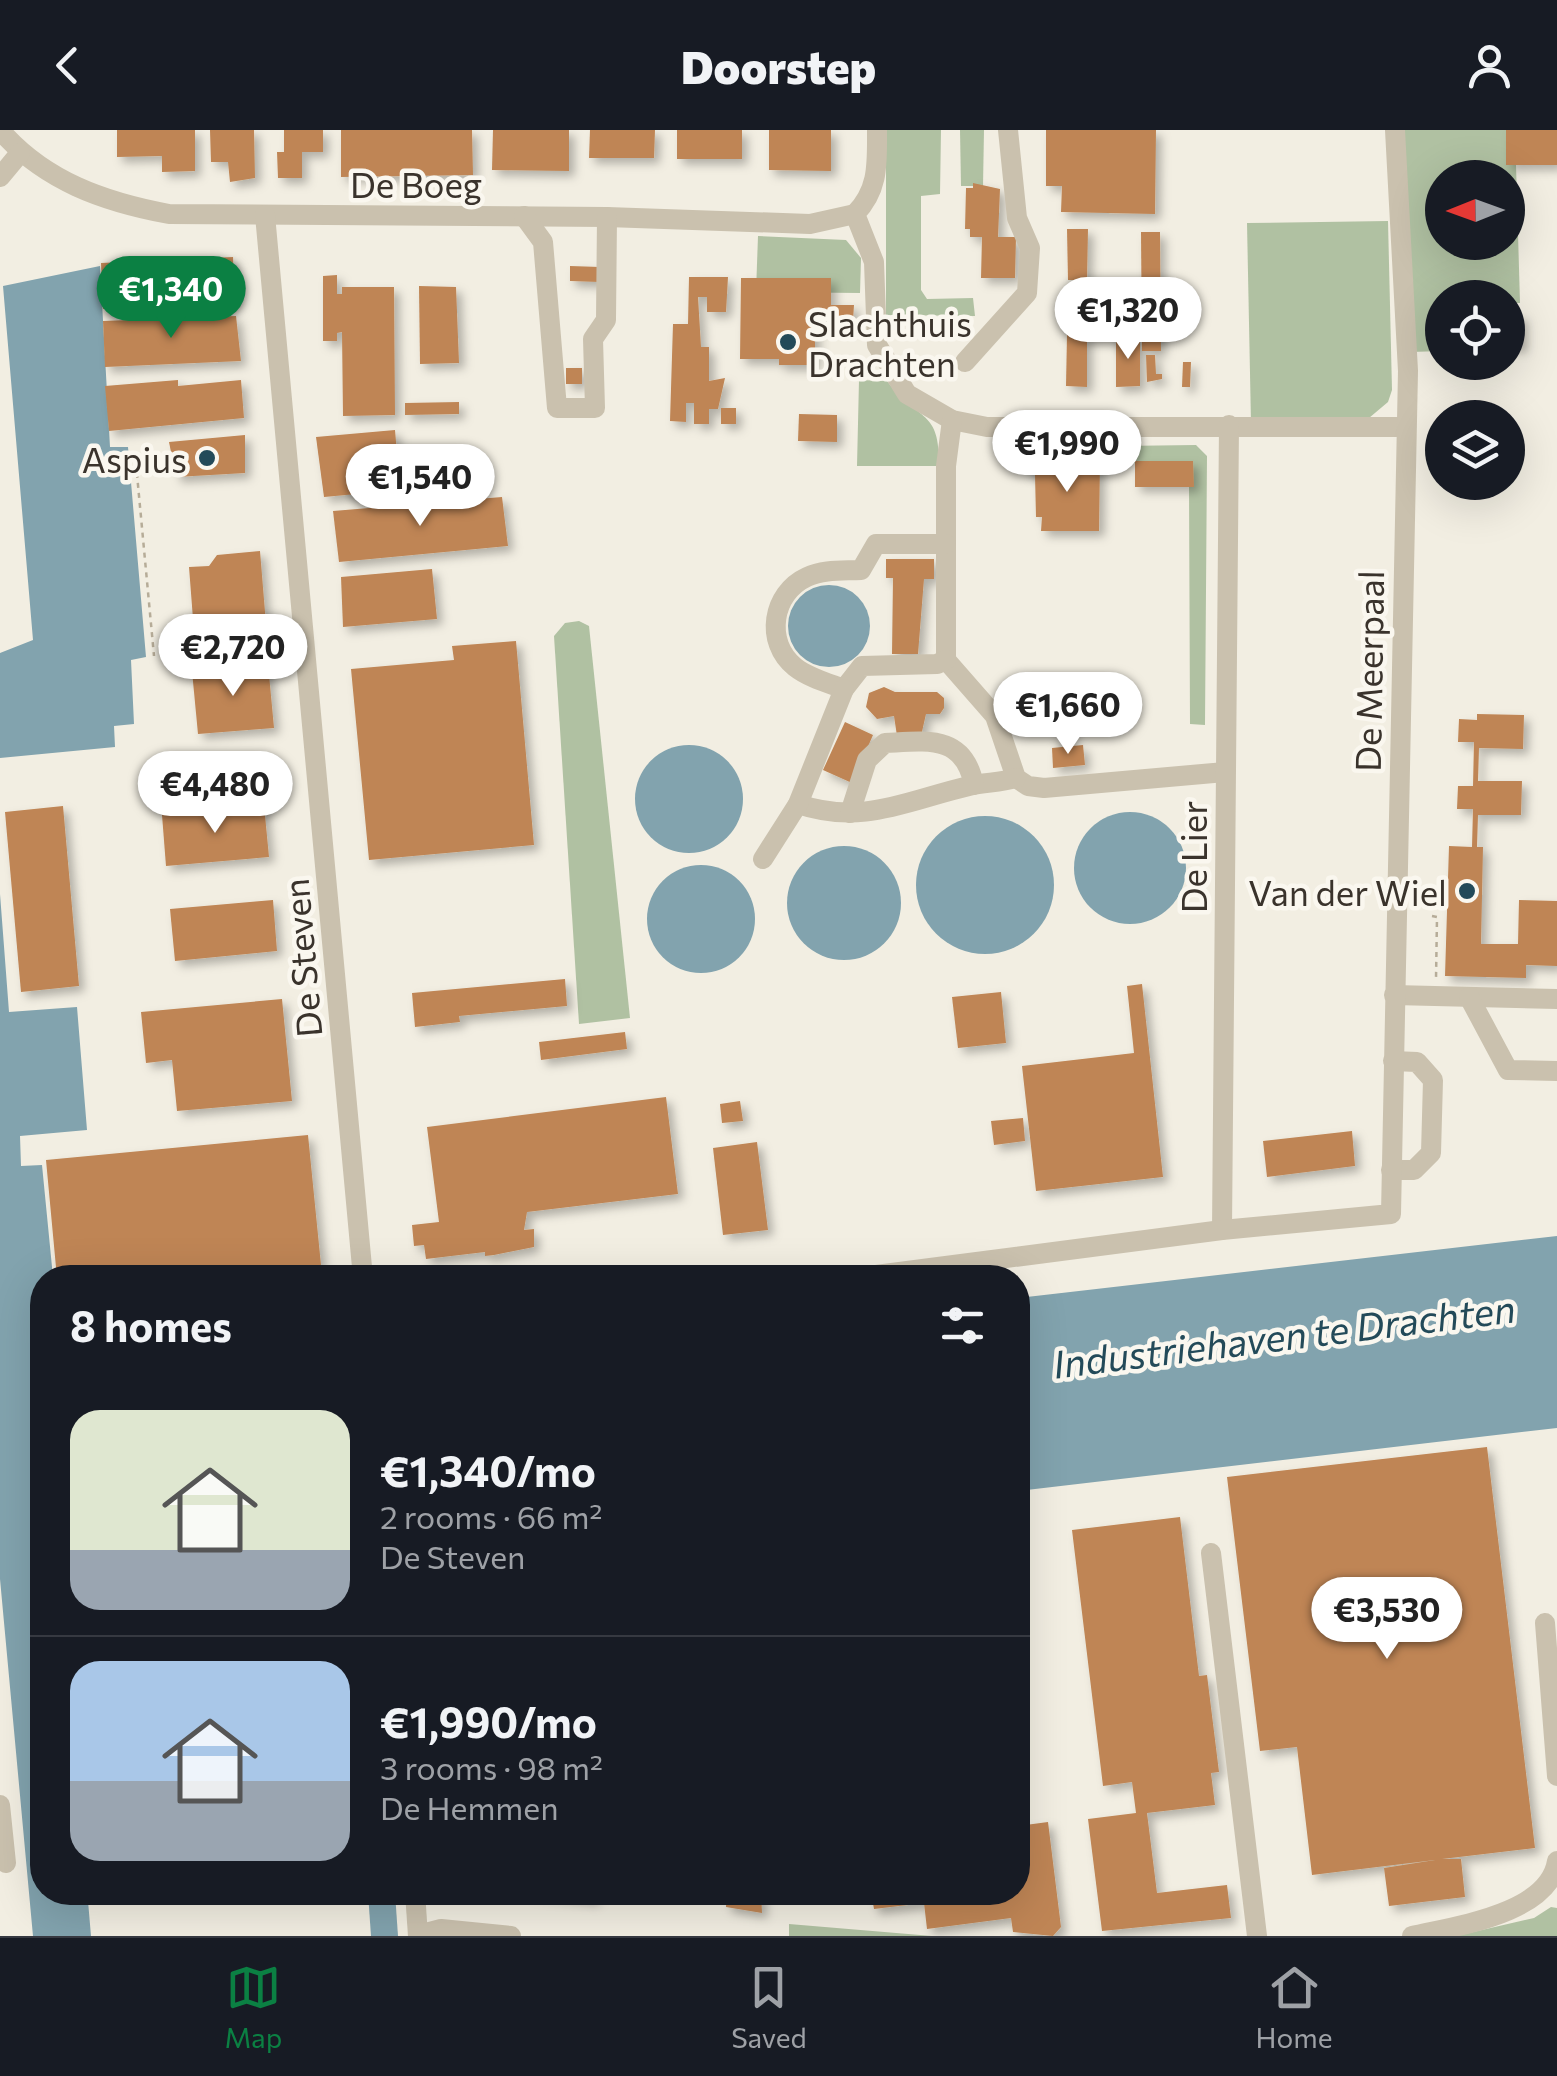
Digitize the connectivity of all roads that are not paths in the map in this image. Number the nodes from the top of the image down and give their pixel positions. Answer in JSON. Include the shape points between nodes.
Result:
{"nodes":[{"id":1,"x":0,"y":130,"type":"edge"},
{"id":2,"x":877,"y":130,"type":"edge"},
{"id":3,"x":1008,"y":130,"type":"edge"},
{"id":4,"x":1395,"y":130,"type":"edge"},
{"id":5,"x":20,"y":152,"type":"junction"},
{"id":6,"x":0,"y":177,"type":"edge"},
{"id":7,"x":265,"y":214,"type":"junction"},
{"id":8,"x":855,"y":214,"type":"junction"},
{"id":9,"x":524,"y":216,"type":"junction"},
{"id":10,"x":607,"y":216,"type":"junction"},
{"id":11,"x":965,"y":362,"type":"dead end"},
{"id":12,"x":952,"y":420,"type":"junction"},
{"id":13,"x":1228,"y":425,"type":"junction"},
{"id":14,"x":1406,"y":427,"type":"junction"},
{"id":15,"x":946,"y":544,"type":"junction"},
{"id":16,"x":946,"y":660,"type":"junction"},
{"id":17,"x":844,"y":690,"type":"junction"},
{"id":18,"x":1225,"y":772,"type":"junction"},
{"id":19,"x":1016,"y":778,"type":"junction"},
{"id":20,"x":974,"y":784,"type":"junction"},
{"id":21,"x":798,"y":804,"type":"junction"},
{"id":22,"x":850,"y":813,"type":"junction"},
{"id":23,"x":763,"y":859,"type":"dead end"},
{"id":24,"x":1394,"y":995,"type":"junction"},
{"id":25,"x":1469,"y":997,"type":"junction"},
{"id":26,"x":1557,"y":1000,"type":"edge"},
{"id":27,"x":1393,"y":1061,"type":"junction"},
{"id":28,"x":1557,"y":1070,"type":"edge"},
{"id":29,"x":1391,"y":1170,"type":"junction"},
{"id":30,"x":1222,"y":1230,"type":"junction"},
{"id":31,"x":361,"y":1265,"type":"edge"},
{"id":32,"x":953,"y":1265,"type":"edge"},
{"id":33,"x":1211,"y":1553,"type":"dead end"},
{"id":34,"x":1545,"y":1623,"type":"dead end"},
{"id":35,"x":1557,"y":1776,"type":"edge"},
{"id":36,"x":0,"y":1804,"type":"edge"},
{"id":37,"x":1557,"y":1860,"type":"edge"},
{"id":38,"x":6,"y":1863,"type":"dead end"},
{"id":39,"x":416,"y":1905,"type":"edge"},
{"id":40,"x":418,"y":1936,"type":"edge"},
{"id":41,"x":511,"y":1936,"type":"edge"},
{"id":42,"x":1257,"y":1936,"type":"edge"},
{"id":43,"x":1412,"y":1936,"type":"edge"}],
"edges":[{"from":1,"to":5,"type":"street","name":"De Boeg"},
{"from":2,"to":8,"type":"street","via":[[871,198]]},
{"from":3,"to":11,"type":"street","via":[[1017,218],[1030,248],[1026,293]]},
{"from":4,"to":14,"type":"street","name":"De Meerpaal"},
{"from":5,"to":6,"type":"street"},
{"from":5,"to":7,"type":"street","name":"De Boeg","via":[[116,205],[169,214]]},
{"from":7,"to":9,"type":"street","name":"De Boeg"},
{"from":7,"to":31,"type":"street","name":"De Steven"},
{"from":8,"to":10,"type":"street","name":"De Boeg","via":[[810,224]]},
{"from":8,"to":12,"type":"street","via":[[874,262],[876,345],[907,394]]},
{"from":9,"to":10,"type":"street","name":"De Boeg"},
{"from":9,"to":10,"type":"street","via":[[543,242],[557,408],[595,408],[593,339],[606,320]]},
{"from":12,"to":13,"type":"street","via":[[988,427]]},
{"from":12,"to":15,"type":"street"},
{"from":13,"to":14,"type":"street"},
{"from":13,"to":18,"type":"street","name":"De Lier"},
{"from":14,"to":24,"type":"street","name":"De Meerpaal"},
{"from":15,"to":16,"type":"street"},
{"from":15,"to":17,"type":"street","via":[[876,544],[861,570],[816,573],[783,598],[776,624],[781,650],[799,670]]},
{"from":16,"to":17,"type":"street","via":[[862,666]]},
{"from":16,"to":19,"type":"street","via":[[995,716]]},
{"from":17,"to":21,"type":"street"},
{"from":18,"to":19,"type":"street","via":[[1044,788]]},
{"from":18,"to":30,"type":"street","name":"De Lier"},
{"from":19,"to":20,"type":"street"},
{"from":20,"to":22,"type":"street","via":[[918,804]]},
{"from":20,"to":22,"type":"street","via":[[966,758],[954,748],[885,743],[867,760]]},
{"from":21,"to":22,"type":"street"},
{"from":21,"to":23,"type":"street"},
{"from":24,"to":25,"type":"street"},
{"from":24,"to":27,"type":"street","name":"De Meerpaal"},
{"from":25,"to":26,"type":"street"},
{"from":25,"to":28,"type":"street","via":[[1508,1070]]},
{"from":27,"to":29,"type":"street","name":"De Meerpaal"},
{"from":27,"to":29,"type":"street","via":[[1417,1062],[1433,1080],[1431,1153],[1414,1170]]},
{"from":29,"to":30,"type":"street","name":"De Meerpaal","via":[[1390,1214]]},
{"from":30,"to":32,"type":"street"},
{"from":33,"to":42,"type":"street"},
{"from":34,"to":35,"type":"street"},
{"from":36,"to":38,"type":"street"},
{"from":37,"to":43,"type":"street","via":[[1534,1897],[1500,1914]]},
{"from":39,"to":40,"type":"street"},
{"from":40,"to":41,"type":"street","via":[[441,1928]]}]}
